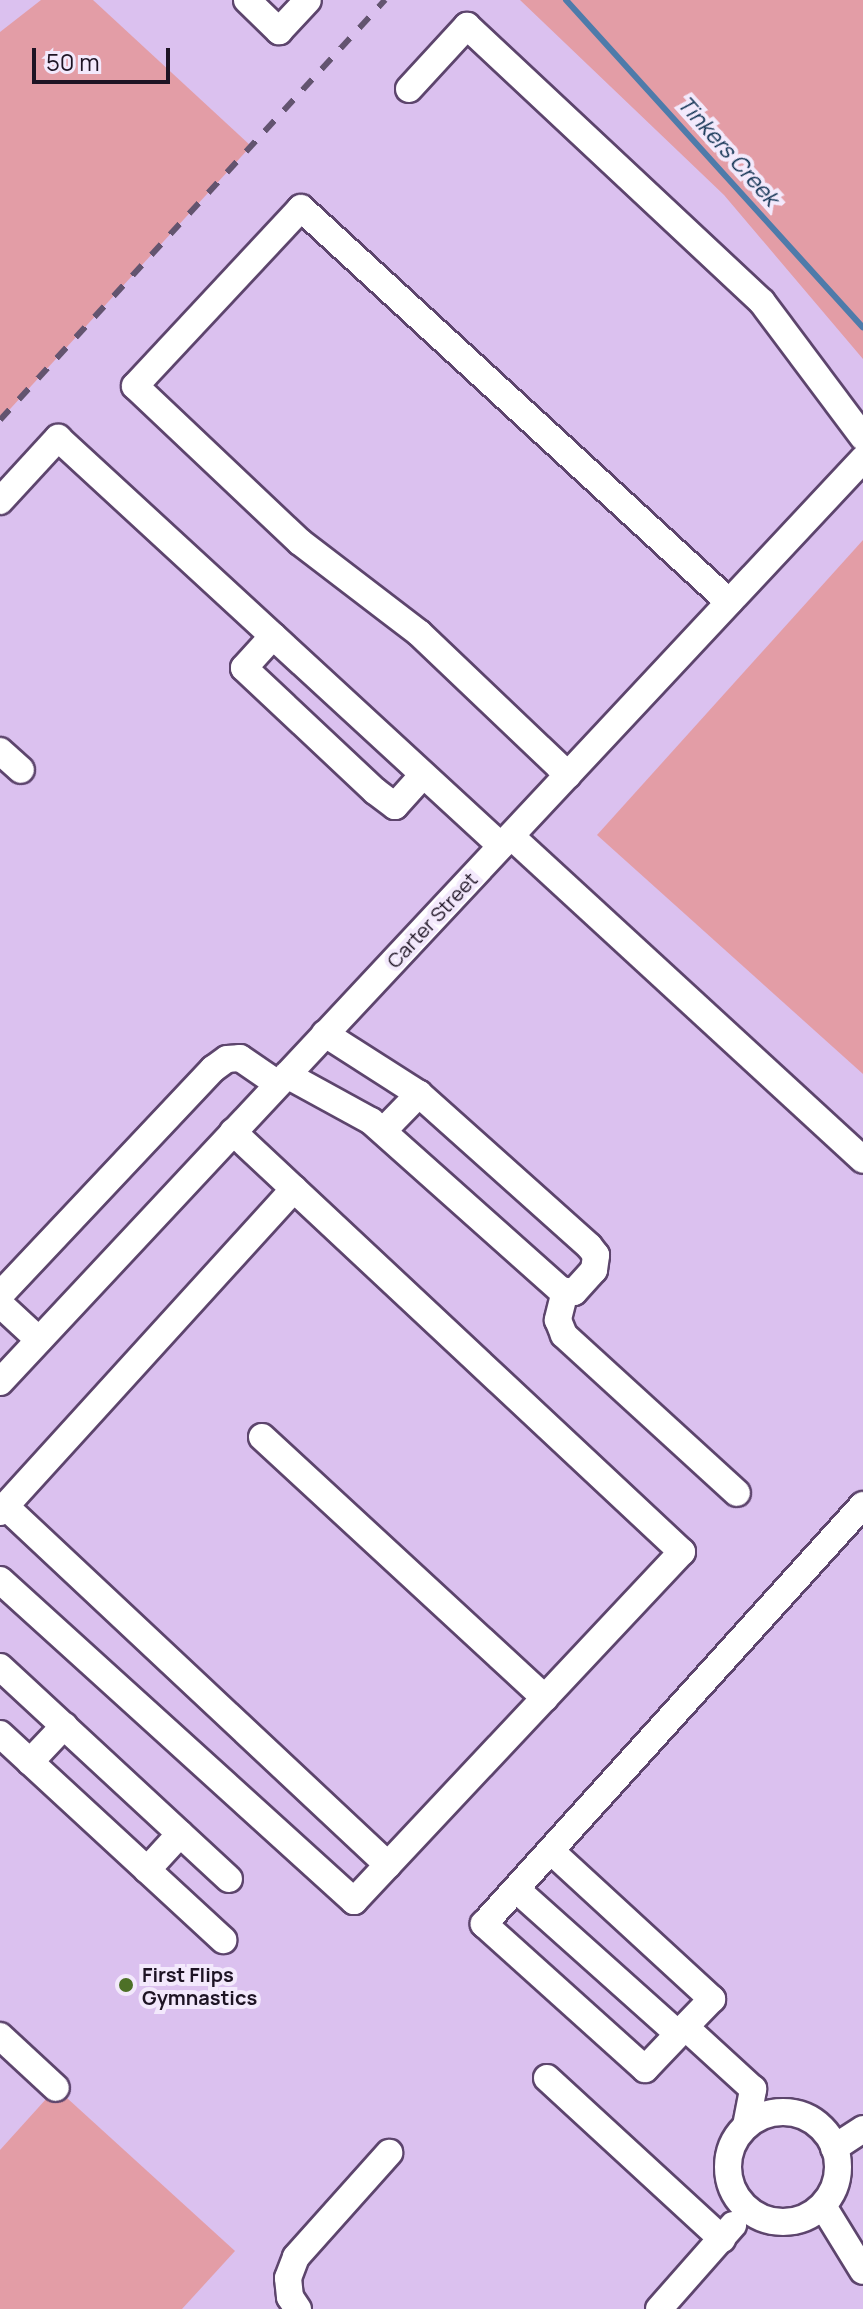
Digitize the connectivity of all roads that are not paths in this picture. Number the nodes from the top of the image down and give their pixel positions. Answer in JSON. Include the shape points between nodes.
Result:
{"nodes":[{"id":1,"x":247,"y":0,"type":"edge"},
{"id":2,"x":308,"y":0,"type":"edge"},
{"id":3,"x":409,"y":89,"type":"dead end"},
{"id":4,"x":863,"y":437,"type":"edge"},
{"id":5,"x":863,"y":459,"type":"edge"},
{"id":6,"x":0,"y":501,"type":"edge"},
{"id":7,"x":729,"y":602,"type":"junction"},
{"id":8,"x":273,"y":636,"type":"junction"},
{"id":9,"x":0,"y":751,"type":"edge"},
{"id":10,"x":21,"y":770,"type":"dead end"},
{"id":11,"x":423,"y":775,"type":"junction"},
{"id":12,"x":568,"y":775,"type":"junction"},
{"id":13,"x":506,"y":841,"type":"junction"},
{"id":14,"x":325,"y":1034,"type":"junction"},
{"id":15,"x":282,"y":1079,"type":"junction"},
{"id":16,"x":419,"y":1094,"type":"junction"},
{"id":17,"x":383,"y":1131,"type":"junction"},
{"id":18,"x":233,"y":1132,"type":"junction"},
{"id":19,"x":863,"y":1160,"type":"edge"},
{"id":20,"x":294,"y":1189,"type":"junction"},
{"id":21,"x":565,"y":1291,"type":"junction"},
{"id":22,"x":0,"y":1295,"type":"edge"},
{"id":23,"x":0,"y":1304,"type":"edge"},
{"id":24,"x":39,"y":1340,"type":"junction"},
{"id":25,"x":0,"y":1382,"type":"edge"},
{"id":26,"x":262,"y":1437,"type":"dead end"},
{"id":27,"x":737,"y":1493,"type":"dead end"},
{"id":28,"x":2,"y":1509,"type":"edge"},
{"id":29,"x":861,"y":1512,"type":"edge"},
{"id":30,"x":0,"y":1580,"type":"edge"},
{"id":31,"x":0,"y":1667,"type":"edge"},
{"id":32,"x":545,"y":1698,"type":"junction"},
{"id":33,"x":64,"y":1726,"type":"junction"},
{"id":34,"x":0,"y":1734,"type":"edge"},
{"id":35,"x":30,"y":1762,"type":"junction"},
{"id":36,"x":180,"y":1834,"type":"junction"},
{"id":37,"x":551,"y":1851,"type":"junction"},
{"id":38,"x":388,"y":1865,"type":"junction"},
{"id":39,"x":147,"y":1870,"type":"junction"},
{"id":40,"x":229,"y":1879,"type":"dead end"},
{"id":41,"x":516,"y":1889,"type":"junction"},
{"id":42,"x":223,"y":1940,"type":"dead end"},
{"id":43,"x":682,"y":2031,"type":"junction"},
{"id":44,"x":0,"y":2036,"type":"edge"},
{"id":45,"x":547,"y":2078,"type":"dead end"},
{"id":46,"x":56,"y":2088,"type":"dead end"},
{"id":47,"x":746,"y":2126,"type":"junction"},
{"id":48,"x":863,"y":2129,"type":"edge"},
{"id":49,"x":834,"y":2148,"type":"junction"},
{"id":50,"x":389,"y":2153,"type":"dead end"},
{"id":51,"x":823,"y":2206,"type":"junction"},
{"id":52,"x":747,"y":2209,"type":"junction"},
{"id":53,"x":722,"y":2239,"type":"junction"},
{"id":54,"x":863,"y":2271,"type":"edge"},
{"id":55,"x":298,"y":2309,"type":"edge"},
{"id":56,"x":659,"y":2309,"type":"edge"}],
"edges":[{"from":1,"to":2,"type":"street","via":[[279,31]]},
{"from":3,"to":4,"type":"street","via":[[467,26],[762,302]]},
{"from":5,"to":7,"type":"street","name":"Carter Street"},
{"from":6,"to":8,"type":"street","via":[[58,438]]},
{"from":7,"to":12,"type":"street","name":"Carter Street"},
{"from":7,"to":12,"type":"street","via":[[301,208],[290,219],[135,386],[300,542],[419,633]]},
{"from":8,"to":11,"type":"street"},
{"from":8,"to":11,"type":"street","via":[[244,668],[375,791],[395,806]]},
{"from":9,"to":10,"type":"street"},
{"from":11,"to":13,"type":"street"},
{"from":12,"to":13,"type":"street","name":"Carter Street"},
{"from":13,"to":14,"type":"street","name":"Carter Street"},
{"from":13,"to":19,"type":"street"},
{"from":14,"to":15,"type":"street","name":"Carter Street"},
{"from":14,"to":16,"type":"street"},
{"from":15,"to":17,"type":"street"},
{"from":15,"to":18,"type":"street","name":"Carter Street"},
{"from":15,"to":22,"type":"street","via":[[240,1058],[213,1069]]},
{"from":16,"to":17,"type":"street"},
{"from":16,"to":21,"type":"street","via":[[596,1255],[594,1270],[574,1292]]},
{"from":17,"to":21,"type":"street"},
{"from":18,"to":20,"type":"street"},
{"from":18,"to":24,"type":"street","name":"Carter Street"},
{"from":20,"to":28,"type":"street"},
{"from":20,"to":32,"type":"street","via":[[682,1552]]},
{"from":21,"to":27,"type":"street","via":[[558,1320],[564,1335]]},
{"from":23,"to":24,"type":"street"},
{"from":24,"to":25,"type":"street","name":"Carter Street"},
{"from":26,"to":32,"type":"street"},
{"from":28,"to":38,"type":"street"},
{"from":29,"to":37,"type":"street"},
{"from":30,"to":38,"type":"street","via":[[354,1901]]},
{"from":31,"to":33,"type":"street"},
{"from":32,"to":38,"type":"street"},
{"from":33,"to":35,"type":"street"},
{"from":33,"to":36,"type":"street"},
{"from":34,"to":35,"type":"street"},
{"from":35,"to":39,"type":"street"},
{"from":36,"to":39,"type":"street"},
{"from":36,"to":40,"type":"street"},
{"from":37,"to":41,"type":"street"},
{"from":37,"to":43,"type":"street","via":[[712,1999]]},
{"from":39,"to":42,"type":"street"},
{"from":41,"to":43,"type":"street"},
{"from":41,"to":43,"type":"street","via":[[484,1924],[645,2069]]},
{"from":43,"to":47,"type":"street","via":[[753,2089]]},
{"from":44,"to":46,"type":"street"},
{"from":45,"to":53,"type":"street"},
{"from":47,"to":49,"type":"street","via":[[762,2116],[799,2114],[816,2123]]},
{"from":47,"to":52,"type":"street","via":[[734,2141],[729,2177]]},
{"from":48,"to":49,"type":"street"},
{"from":49,"to":51,"type":"street","via":[[838,2172]]},
{"from":50,"to":55,"type":"street","via":[[296,2257],[288,2278]]},
{"from":51,"to":52,"type":"street","via":[[809,2216],[777,2222]]},
{"from":51,"to":54,"type":"street"},
{"from":52,"to":53,"type":"street"},
{"from":53,"to":56,"type":"street"}]}
